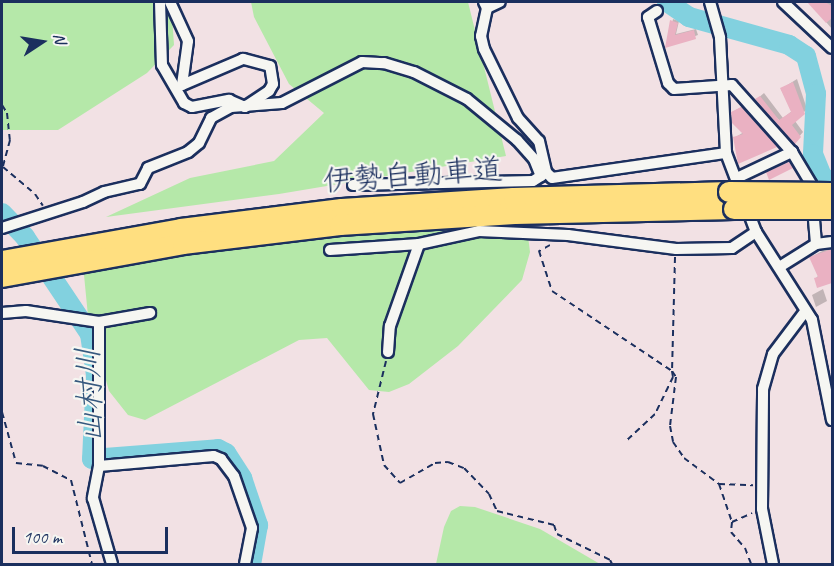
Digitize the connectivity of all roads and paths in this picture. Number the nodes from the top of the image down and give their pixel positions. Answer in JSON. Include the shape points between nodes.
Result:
{"nodes":[{"id":1,"x":160,"y":2,"type":"edge"},
{"id":2,"x":170,"y":2,"type":"edge"},
{"id":3,"x":500,"y":2,"type":"edge"},
{"id":4,"x":710,"y":2,"type":"edge"},
{"id":5,"x":783,"y":2,"type":"edge"},
{"id":6,"x":485,"y":5,"type":"edge"},
{"id":7,"x":657,"y":11,"type":"dead end"},
{"id":8,"x":832,"y":48,"type":"edge"},
{"id":9,"x":724,"y":84,"type":"junction"},
{"id":10,"x":179,"y":87,"type":"junction"},
{"id":11,"x":2,"y":105,"type":"edge"},
{"id":12,"x":245,"y":106,"type":"junction"},
{"id":13,"x":792,"y":152,"type":"junction"},
{"id":14,"x":726,"y":153,"type":"junction"},
{"id":15,"x":544,"y":174,"type":"junction"},
{"id":16,"x":353,"y":185,"type":"dead end"},
{"id":17,"x":734,"y":193,"type":"junction"},
{"id":18,"x":832,"y":193,"type":"edge"},
{"id":19,"x":832,"y":209,"type":"edge"},
{"id":20,"x":47,"y":214,"type":"junction"},
{"id":21,"x":2,"y":228,"type":"edge"},
{"id":22,"x":555,"y":230,"type":"junction"},
{"id":23,"x":756,"y":232,"type":"junction"},
{"id":24,"x":832,"y":242,"type":"edge"},
{"id":25,"x":419,"y":244,"type":"junction"},
{"id":26,"x":816,"y":244,"type":"junction"},
{"id":27,"x":676,"y":249,"type":"junction"},
{"id":28,"x":330,"y":250,"type":"dead end"},
{"id":29,"x":2,"y":261,"type":"edge"},
{"id":30,"x":781,"y":266,"type":"junction"},
{"id":31,"x":2,"y":277,"type":"edge"},
{"id":32,"x":2,"y":313,"type":"edge"},
{"id":33,"x":150,"y":313,"type":"dead end"},
{"id":34,"x":804,"y":313,"type":"junction"},
{"id":35,"x":99,"y":322,"type":"junction"},
{"id":36,"x":387,"y":352,"type":"joint"},
{"id":37,"x":672,"y":371,"type":"junction"},
{"id":38,"x":2,"y":412,"type":"edge"},
{"id":39,"x":832,"y":420,"type":"edge"},
{"id":40,"x":626,"y":441,"type":"dead end"},
{"id":41,"x":99,"y":466,"type":"junction"},
{"id":42,"x":719,"y":484,"type":"junction"},
{"id":43,"x":765,"y":484,"type":"junction"},
{"id":44,"x":762,"y":509,"type":"junction"},
{"id":45,"x":732,"y":522,"type":"junction"},
{"id":46,"x":92,"y":564,"type":"edge"},
{"id":47,"x":112,"y":564,"type":"edge"},
{"id":48,"x":245,"y":564,"type":"edge"},
{"id":49,"x":612,"y":564,"type":"edge"},
{"id":50,"x":751,"y":564,"type":"edge"},
{"id":51,"x":773,"y":564,"type":"edge"}],
"edges":[{"from":1,"to":10,"type":"street","via":[[162,65]]},
{"from":2,"to":10,"type":"street","via":[[188,41]]},
{"from":3,"to":6,"type":"street"},
{"from":4,"to":9,"type":"street","via":[[720,38]]},
{"from":5,"to":8,"type":"street"},
{"from":6,"to":15,"type":"street","via":[[481,36],[484,49],[518,118],[539,141]]},
{"from":7,"to":9,"type":"street","via":[[648,17],[668,82],[674,89]]},
{"from":9,"to":13,"type":"street","via":[[732,85]]},
{"from":9,"to":14,"type":"street","via":[[722,128]]},
{"from":10,"to":12,"type":"street","via":[[184,103],[192,107],[229,100]]},
{"from":10,"to":12,"type":"street","via":[[243,59],[270,66],[273,84],[269,91]]},
{"from":11,"to":20,"type":"path","via":[[7,113],[10,141],[3,167],[35,194]]},
{"from":12,"to":15,"type":"street","via":[[282,103],[362,62],[384,63],[414,72],[467,99],[518,140]]},
{"from":12,"to":20,"type":"street","via":[[231,107],[211,118],[199,142],[188,152],[148,168],[140,184],[104,192]]},
{"from":13,"to":17,"type":"street"},
{"from":13,"to":26,"type":"street","via":[[811,184]]},
{"from":14,"to":15,"type":"street","via":[[552,178]]},
{"from":14,"to":23,"type":"street"},
{"from":15,"to":16,"type":"street","via":[[532,181]]},
{"from":17,"to":18,"type":"highway","name":"伊勢自動車道","bridge":true},
{"from":17,"to":19,"type":"highway","name":"伊勢自動車道","bridge":true},
{"from":17,"to":29,"type":"highway","name":"伊勢自動車道","via":[[514,198],[342,209],[181,229]]},
{"from":17,"to":31,"type":"highway","name":"伊勢自動車道","via":[[515,214],[340,225],[183,244]]},
{"from":20,"to":21,"type":"street"},
{"from":22,"to":25,"type":"street","via":[[479,231]]},
{"from":22,"to":27,"type":"street"},
{"from":22,"to":37,"type":"path","via":[[556,242],[539,251],[552,291]]},
{"from":23,"to":27,"type":"street","via":[[732,248]]},
{"from":23,"to":30,"type":"street","via":[[771,259]]},
{"from":24,"to":26,"type":"street"},
{"from":25,"to":28,"type":"street"},
{"from":25,"to":36,"type":"street","via":[[390,326]]},
{"from":26,"to":30,"type":"street"},
{"from":27,"to":37,"type":"path"},
{"from":30,"to":34,"type":"street"},
{"from":32,"to":35,"type":"street","via":[[26,311]]},
{"from":33,"to":35,"type":"street"},
{"from":34,"to":39,"type":"street","via":[[816,332]]},
{"from":34,"to":43,"type":"street","via":[[773,354],[762,389]]},
{"from":35,"to":41,"type":"street"},
{"from":36,"to":49,"type":"path","via":[[373,414],[384,465],[400,483],[435,463],[448,462],[464,468],[489,494],[497,511],[554,525],[557,534]]},
{"from":37,"to":40,"type":"path","via":[[673,377],[655,414]]},
{"from":37,"to":42,"type":"path","via":[[676,377],[670,426],[673,442],[684,458]]},
{"from":38,"to":46,"type":"path","via":[[16,463],[43,466],[71,480]]},
{"from":41,"to":47,"type":"street","via":[[93,498]]},
{"from":41,"to":48,"type":"street","via":[[214,456],[221,459],[234,476],[252,528]]},
{"from":42,"to":43,"type":"path"},
{"from":42,"to":45,"type":"path"},
{"from":43,"to":44,"type":"street"},
{"from":44,"to":45,"type":"path"},
{"from":44,"to":51,"type":"street"},
{"from":45,"to":50,"type":"path","via":[[731,532],[745,548]]}]}
